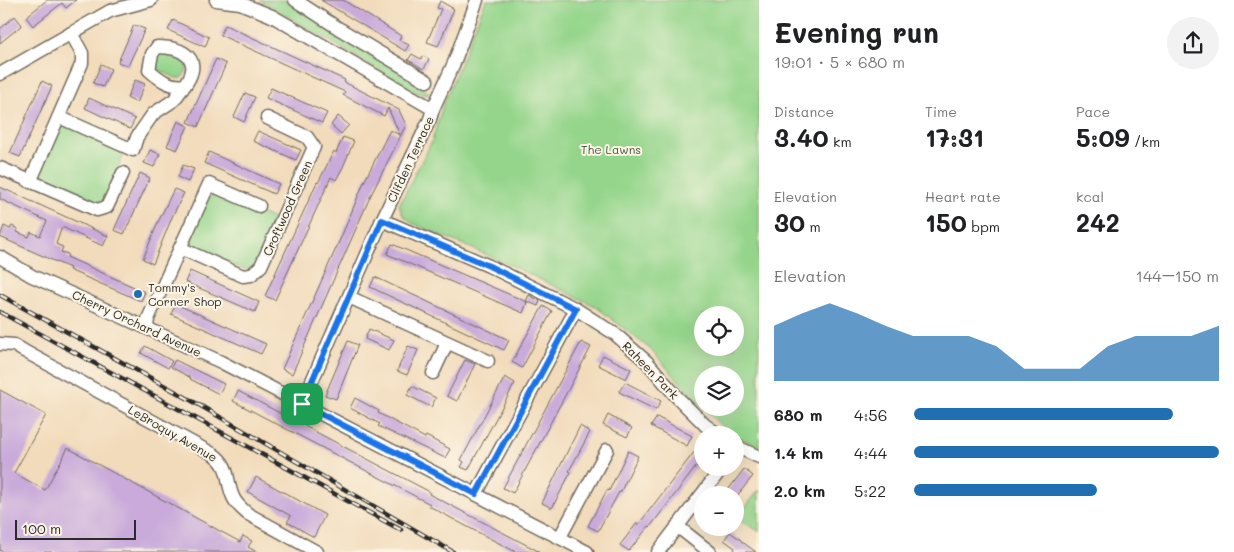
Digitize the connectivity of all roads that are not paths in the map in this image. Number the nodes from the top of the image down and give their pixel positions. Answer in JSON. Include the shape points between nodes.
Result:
{"nodes":[{"id":1,"x":151,"y":0,"type":"edge"},
{"id":2,"x":216,"y":0,"type":"edge"},
{"id":3,"x":295,"y":0,"type":"edge"},
{"id":4,"x":477,"y":0,"type":"edge"},
{"id":5,"x":241,"y":1,"type":"edge"},
{"id":6,"x":71,"y":33,"type":"junction"},
{"id":7,"x":0,"y":74,"type":"edge"},
{"id":8,"x":427,"y":81,"type":"dead end"},
{"id":9,"x":185,"y":85,"type":"dead end"},
{"id":10,"x":433,"y":109,"type":"junction"},
{"id":11,"x":59,"y":117,"type":"junction"},
{"id":12,"x":266,"y":118,"type":"dead end"},
{"id":13,"x":0,"y":168,"type":"edge"},
{"id":14,"x":124,"y":173,"type":"dead end"},
{"id":15,"x":30,"y":182,"type":"junction"},
{"id":16,"x":259,"y":206,"type":"dead end"},
{"id":17,"x":385,"y":214,"type":"junction"},
{"id":18,"x":180,"y":248,"type":"junction"},
{"id":19,"x":0,"y":257,"type":"edge"},
{"id":20,"x":349,"y":298,"type":"junction"},
{"id":21,"x":576,"y":309,"type":"junction"},
{"id":22,"x":146,"y":327,"type":"junction"},
{"id":23,"x":447,"y":343,"type":"junction"},
{"id":24,"x":0,"y":344,"type":"edge"},
{"id":25,"x":488,"y":361,"type":"dead end"},
{"id":26,"x":433,"y":374,"type":"dead end"},
{"id":27,"x":302,"y":404,"type":"junction"},
{"id":28,"x":706,"y":426,"type":"edge"},
{"id":29,"x":607,"y":450,"type":"dead end"},
{"id":30,"x":744,"y":451,"type":"edge"},
{"id":31,"x":759,"y":457,"type":"edge"},
{"id":32,"x":716,"y":476,"type":"edge"},
{"id":33,"x":476,"y":494,"type":"junction"},
{"id":34,"x":677,"y":526,"type":"junction"},
{"id":35,"x":560,"y":538,"type":"junction"},
{"id":36,"x":317,"y":552,"type":"edge"},
{"id":37,"x":587,"y":552,"type":"edge"},
{"id":38,"x":658,"y":552,"type":"edge"},
{"id":39,"x":710,"y":552,"type":"edge"}],
"edges":[{"from":1,"to":6,"type":"street","via":[[110,11]]},
{"from":2,"to":5,"type":"street","name":"Clifden Terrace"},
{"from":3,"to":8,"type":"street"},
{"from":4,"to":10,"type":"street"},
{"from":5,"to":10,"type":"street","name":"Clifden Terrace"},
{"from":6,"to":7,"type":"street"},
{"from":6,"to":11,"type":"street","via":[[82,53],[82,63]]},
{"from":9,"to":11,"type":"street","via":[[174,100],[153,114],[137,137],[133,150]]},
{"from":10,"to":17,"type":"street","name":"Clifden Terrace"},
{"from":11,"to":15,"type":"street"},
{"from":12,"to":18,"type":"street","name":"Croftwood Green","via":[[307,137],[314,147],[262,266],[251,275],[243,276]]},
{"from":13,"to":15,"type":"street"},
{"from":14,"to":15,"type":"street","via":[[107,206],[97,210]]},
{"from":16,"to":18,"type":"street","via":[[209,184]]},
{"from":17,"to":20,"type":"street"},
{"from":17,"to":21,"type":"street","name":"Raheen Park"},
{"from":18,"to":22,"type":"street"},
{"from":19,"to":22,"type":"street","name":"Cherry Orchard Avenue","via":[[32,276]]},
{"from":20,"to":23,"type":"street"},
{"from":20,"to":27,"type":"street"},
{"from":21,"to":28,"type":"street","name":"Raheen Park","via":[[615,334],[647,362]]},
{"from":21,"to":33,"type":"street"},
{"from":22,"to":27,"type":"street","name":"Cherry Orchard Avenue"},
{"from":23,"to":25,"type":"street"},
{"from":23,"to":26,"type":"street"},
{"from":24,"to":36,"type":"street","name":"LeBroquy Avenue","via":[[14,345],[213,454],[221,460],[228,474],[238,506]]},
{"from":27,"to":33,"type":"street","name":"Cherry Orchard Avenue"},
{"from":29,"to":35,"type":"street"},
{"from":30,"to":31,"type":"street"},
{"from":32,"to":34,"type":"street"},
{"from":33,"to":35,"type":"street","name":"Cherry Orchard Avenue"},
{"from":34,"to":38,"type":"street"},
{"from":34,"to":39,"type":"street"},
{"from":35,"to":37,"type":"street","name":"Cherry Orchard Avenue"}]}
